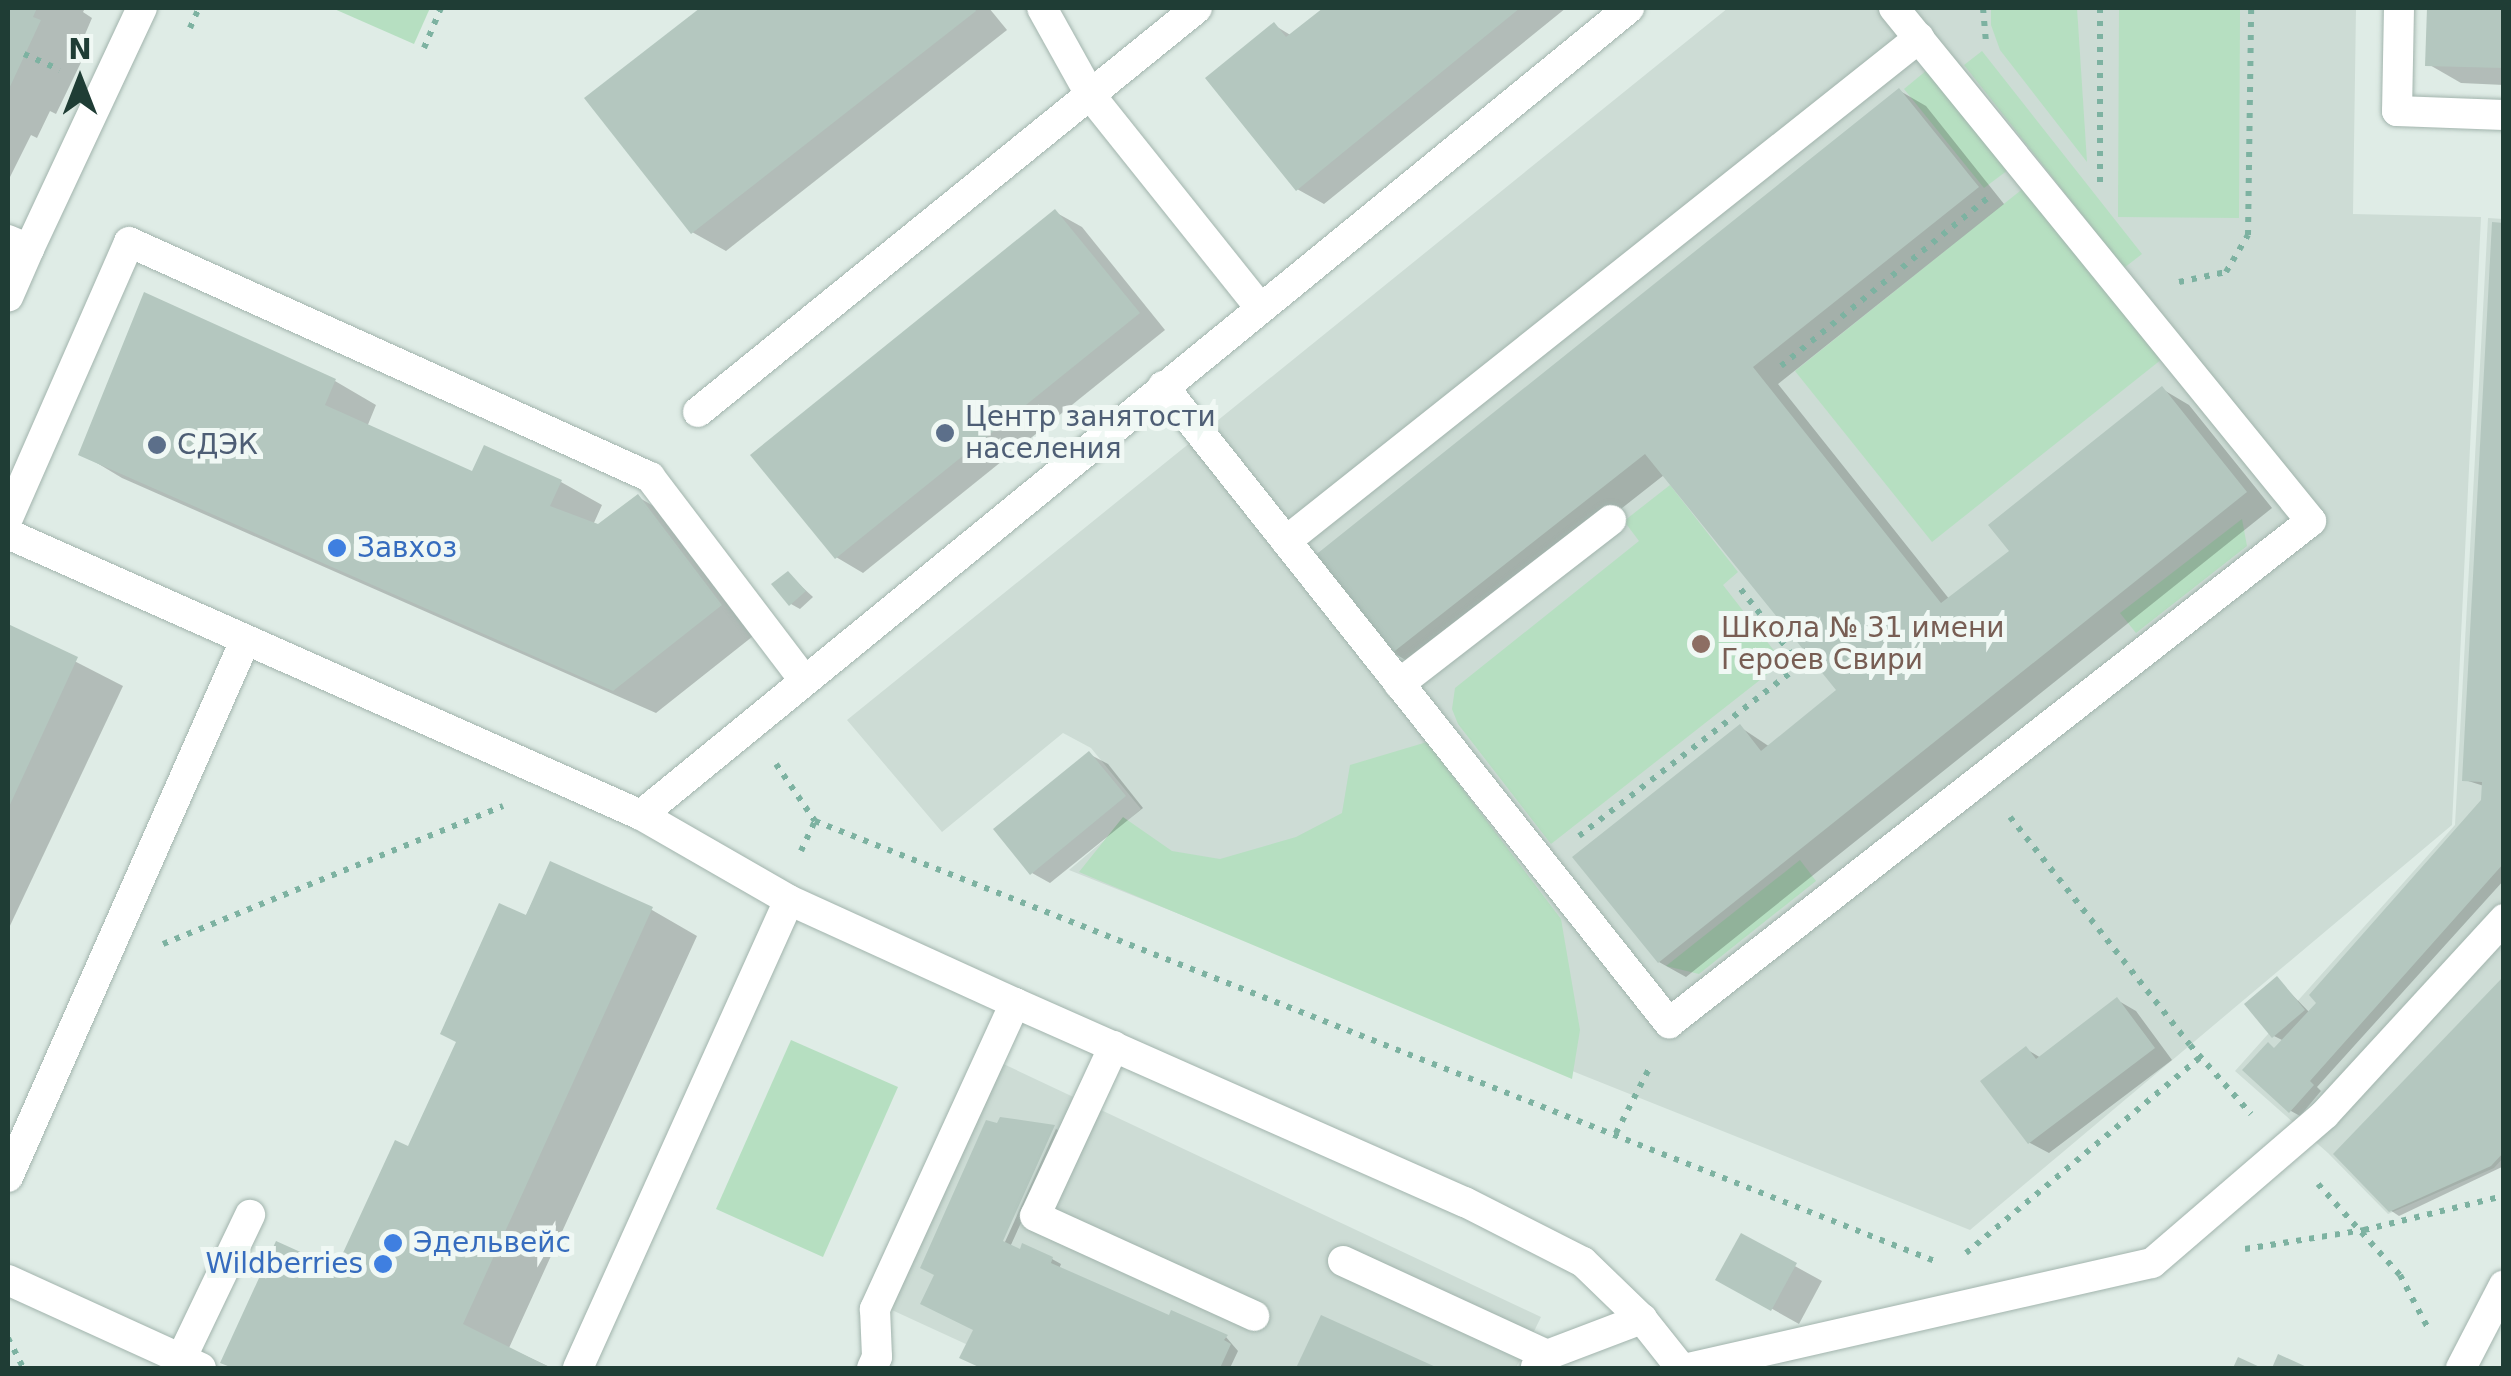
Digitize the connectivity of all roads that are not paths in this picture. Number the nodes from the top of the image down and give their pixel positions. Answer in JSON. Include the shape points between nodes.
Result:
{"nodes":[{"id":1,"x":142,"y":8,"type":"edge"},
{"id":2,"x":1042,"y":8,"type":"edge"},
{"id":3,"x":1197,"y":8,"type":"edge"},
{"id":4,"x":1629,"y":8,"type":"edge"},
{"id":5,"x":1894,"y":8,"type":"edge"},
{"id":6,"x":2400,"y":8,"type":"edge"},
{"id":7,"x":1919,"y":38,"type":"junction"},
{"id":8,"x":1090,"y":96,"type":"junction"},
{"id":9,"x":2504,"y":115,"type":"edge"},
{"id":10,"x":18,"y":244,"type":"edge"},
{"id":11,"x":8,"y":296,"type":"edge"},
{"id":12,"x":1260,"y":308,"type":"junction"},
{"id":13,"x":1163,"y":386,"type":"junction"},
{"id":14,"x":698,"y":412,"type":"dead end"},
{"id":15,"x":8,"y":518,"type":"edge"},
{"id":16,"x":1611,"y":520,"type":"dead end"},
{"id":17,"x":8,"y":534,"type":"edge"},
{"id":18,"x":1286,"y":541,"type":"junction"},
{"id":19,"x":244,"y":640,"type":"junction"},
{"id":20,"x":804,"y":680,"type":"junction"},
{"id":21,"x":1399,"y":684,"type":"junction"},
{"id":22,"x":641,"y":815,"type":"junction"},
{"id":23,"x":789,"y":900,"type":"junction"},
{"id":24,"x":2504,"y":919,"type":"edge"},
{"id":25,"x":1015,"y":1002,"type":"junction"},
{"id":26,"x":1114,"y":1046,"type":"junction"},
{"id":27,"x":8,"y":1177,"type":"edge"},
{"id":28,"x":250,"y":1216,"type":"dead end"},
{"id":29,"x":1343,"y":1261,"type":"dead end"},
{"id":30,"x":8,"y":1280,"type":"edge"},
{"id":31,"x":2504,"y":1285,"type":"edge"},
{"id":32,"x":1254,"y":1316,"type":"dead end"},
{"id":33,"x":1642,"y":1319,"type":"junction"},
{"id":34,"x":1541,"y":1362,"type":"edge"},
{"id":35,"x":191,"y":1364,"type":"edge"},
{"id":36,"x":884,"y":1365,"type":"edge"},
{"id":37,"x":578,"y":1368,"type":"edge"},
{"id":38,"x":1681,"y":1368,"type":"edge"},
{"id":39,"x":1689,"y":1368,"type":"edge"},
{"id":40,"x":2461,"y":1368,"type":"edge"}],
"edges":[{"from":1,"to":10,"type":"street"},
{"from":2,"to":8,"type":"street"},
{"from":3,"to":8,"type":"street"},
{"from":4,"to":12,"type":"street"},
{"from":5,"to":7,"type":"street"},
{"from":6,"to":9,"type":"street","via":[[2397,111]]},
{"from":7,"to":18,"type":"street"},
{"from":7,"to":21,"type":"street","via":[[2311,521],[1669,1023]]},
{"from":8,"to":12,"type":"street"},
{"from":8,"to":14,"type":"street"},
{"from":10,"to":11,"type":"street"},
{"from":12,"to":13,"type":"street"},
{"from":13,"to":18,"type":"street"},
{"from":13,"to":20,"type":"street"},
{"from":15,"to":20,"type":"street","via":[[129,242],[650,478]]},
{"from":16,"to":21,"type":"street"},
{"from":17,"to":19,"type":"street"},
{"from":18,"to":21,"type":"street"},
{"from":19,"to":22,"type":"street"},
{"from":19,"to":27,"type":"street"},
{"from":20,"to":22,"type":"street"},
{"from":22,"to":23,"type":"street"},
{"from":23,"to":25,"type":"street"},
{"from":23,"to":37,"type":"street"},
{"from":24,"to":39,"type":"street","via":[[2325,1114],[2152,1263]]},
{"from":25,"to":26,"type":"street"},
{"from":25,"to":36,"type":"street","via":[[875,1308]]},
{"from":26,"to":32,"type":"street","via":[[1036,1216]]},
{"from":26,"to":33,"type":"street","via":[[1465,1202],[1583,1262]]},
{"from":28,"to":35,"type":"street"},
{"from":29,"to":34,"type":"street"},
{"from":30,"to":35,"type":"street"},
{"from":31,"to":40,"type":"street"},
{"from":33,"to":34,"type":"street"},
{"from":33,"to":38,"type":"street"}]}
